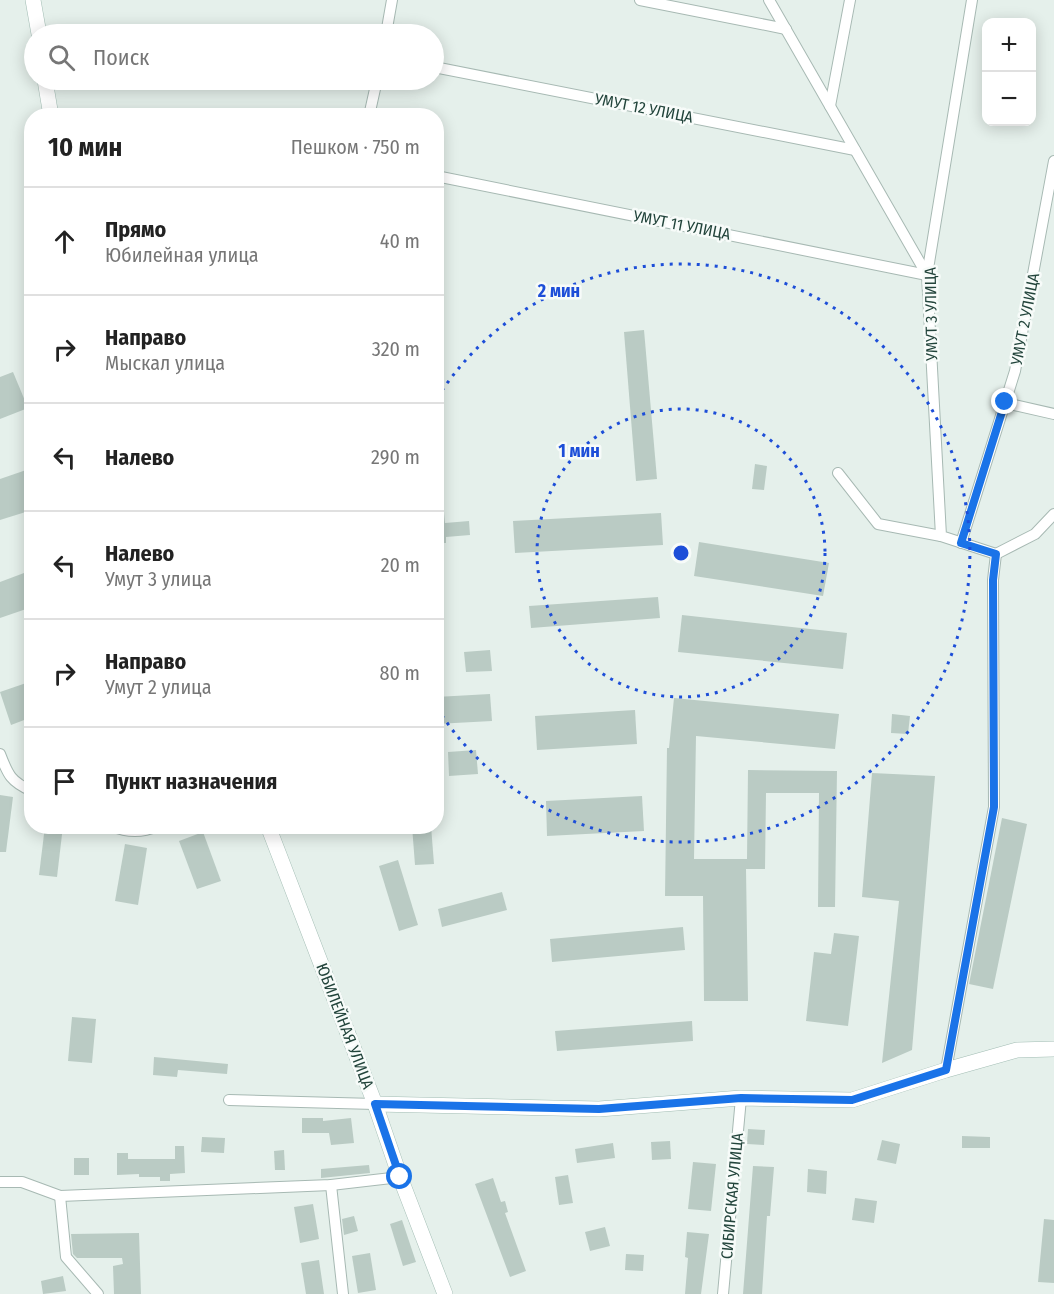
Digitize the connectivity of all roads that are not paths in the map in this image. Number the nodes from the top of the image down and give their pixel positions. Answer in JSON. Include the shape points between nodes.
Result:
{"nodes":[{"id":1,"x":33,"y":0,"type":"edge"},
{"id":2,"x":392,"y":0,"type":"edge"},
{"id":3,"x":640,"y":0,"type":"edge"},
{"id":4,"x":769,"y":0,"type":"edge"},
{"id":5,"x":850,"y":0,"type":"edge"},
{"id":6,"x":972,"y":0,"type":"edge"},
{"id":7,"x":37,"y":24,"type":"edge"},
{"id":8,"x":388,"y":24,"type":"edge"},
{"id":9,"x":786,"y":29,"type":"junction"},
{"id":10,"x":444,"y":69,"type":"edge"},
{"id":11,"x":47,"y":90,"type":"edge"},
{"id":12,"x":375,"y":90,"type":"edge"},
{"id":13,"x":830,"y":106,"type":"junction"},
{"id":14,"x":50,"y":108,"type":"edge"},
{"id":15,"x":371,"y":108,"type":"edge"},
{"id":16,"x":855,"y":150,"type":"junction"},
{"id":17,"x":1054,"y":161,"type":"edge"},
{"id":18,"x":444,"y":178,"type":"edge"},
{"id":19,"x":927,"y":275,"type":"junction"},
{"id":20,"x":1005,"y":402,"type":"junction"},
{"id":21,"x":1054,"y":414,"type":"edge"},
{"id":22,"x":838,"y":473,"type":"dead end"},
{"id":23,"x":1054,"y":514,"type":"edge"},
{"id":24,"x":941,"y":536,"type":"junction"},
{"id":25,"x":961,"y":543,"type":"junction"},
{"id":26,"x":996,"y":554,"type":"junction"},
{"id":27,"x":0,"y":754,"type":"edge"},
{"id":28,"x":24,"y":788,"type":"edge"},
{"id":29,"x":271,"y":834,"type":"edge"},
{"id":30,"x":1054,"y":1049,"type":"edge"},
{"id":31,"x":946,"y":1070,"type":"junction"},
{"id":32,"x":741,"y":1098,"type":"junction"},
{"id":33,"x":230,"y":1100,"type":"dead end"},
{"id":34,"x":375,"y":1104,"type":"junction"},
{"id":35,"x":400,"y":1177,"type":"junction"},
{"id":36,"x":0,"y":1182,"type":"edge"},
{"id":37,"x":331,"y":1185,"type":"junction"},
{"id":38,"x":60,"y":1196,"type":"junction"},
{"id":39,"x":98,"y":1294,"type":"edge"},
{"id":40,"x":343,"y":1294,"type":"edge"},
{"id":41,"x":445,"y":1294,"type":"edge"},
{"id":42,"x":723,"y":1294,"type":"edge"}],
"edges":[{"from":1,"to":7,"type":"street"},
{"from":2,"to":8,"type":"street"},
{"from":3,"to":9,"type":"street"},
{"from":4,"to":9,"type":"street"},
{"from":5,"to":13,"type":"street"},
{"from":6,"to":19,"type":"street","name":"УМУТ 3 УЛИЦА"},
{"from":9,"to":13,"type":"street"},
{"from":10,"to":16,"type":"street","name":"УМУТ 12 УЛИЦА"},
{"from":11,"to":14,"type":"street"},
{"from":12,"to":15,"type":"street"},
{"from":13,"to":16,"type":"street"},
{"from":16,"to":19,"type":"street"},
{"from":17,"to":20,"type":"street","name":"УМУТ 2 УЛИЦА","via":[[1015,371]]},
{"from":18,"to":19,"type":"street","name":"УМУТ 11 УЛИЦА"},
{"from":19,"to":24,"type":"street","name":"УМУТ 3 УЛИЦА"},
{"from":20,"to":21,"type":"street"},
{"from":20,"to":25,"type":"street","name":"УМУТ 2 УЛИЦА"},
{"from":22,"to":24,"type":"street","via":[[878,524]]},
{"from":23,"to":26,"type":"street","via":[[1035,534]]},
{"from":24,"to":25,"type":"street"},
{"from":25,"to":26,"type":"street"},
{"from":26,"to":31,"type":"street","via":[[994,807]]},
{"from":27,"to":28,"type":"street","via":[[8,775]]},
{"from":29,"to":34,"type":"street","name":"ЮБИЛЕЙНАЯ УЛИЦА"},
{"from":30,"to":31,"type":"street","via":[[1017,1050]]},
{"from":31,"to":32,"type":"street","via":[[852,1100]]},
{"from":32,"to":34,"type":"street","via":[[599,1109]]},
{"from":32,"to":42,"type":"street","name":"СИБИРСКАЯ УЛИЦА"},
{"from":33,"to":34,"type":"street"},
{"from":34,"to":35,"type":"street","name":"ЮБИЛЕЙНАЯ УЛИЦА"},
{"from":35,"to":37,"type":"street"},
{"from":35,"to":41,"type":"street","name":"ЮБИЛЕЙНАЯ УЛИЦА"},
{"from":36,"to":38,"type":"street","via":[[22,1182]]},
{"from":37,"to":38,"type":"street"},
{"from":37,"to":40,"type":"street"},
{"from":38,"to":39,"type":"street","via":[[66,1257]]}]}
